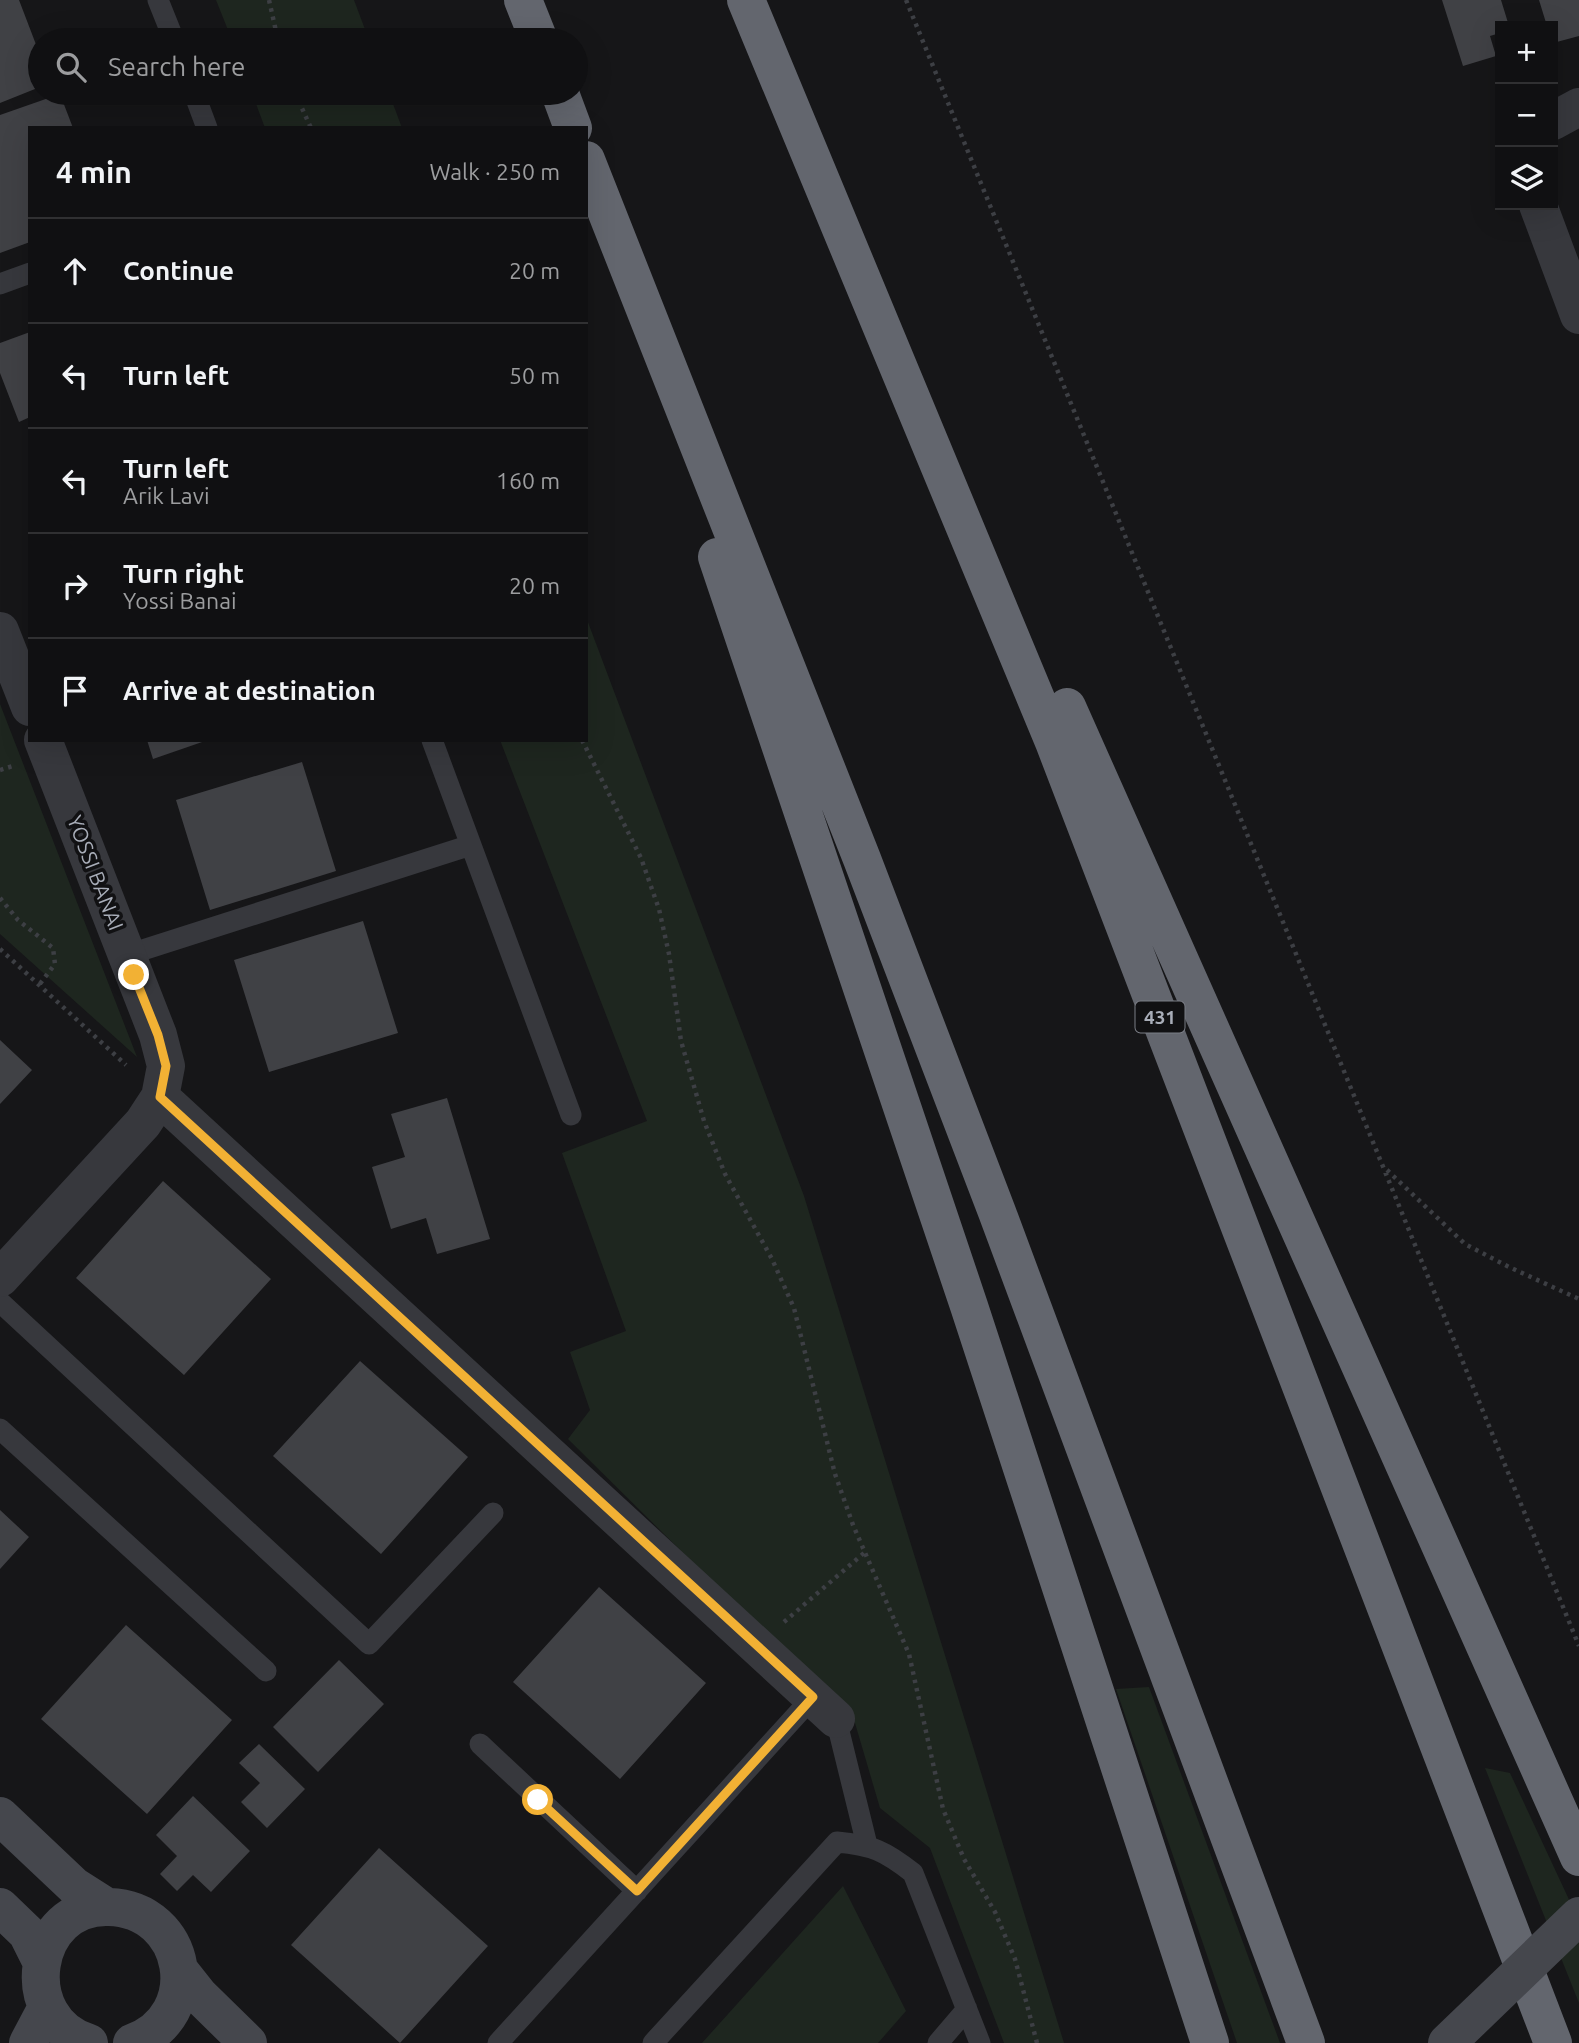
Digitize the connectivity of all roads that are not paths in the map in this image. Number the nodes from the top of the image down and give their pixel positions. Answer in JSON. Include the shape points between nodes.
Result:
{"nodes":[{"id":1,"x":158,"y":0,"type":"edge"},
{"id":2,"x":523,"y":0,"type":"edge"},
{"id":3,"x":747,"y":0,"type":"edge"},
{"id":4,"x":752,"y":0,"type":"edge"},
{"id":5,"x":169,"y":28,"type":"edge"},
{"id":6,"x":534,"y":28,"type":"edge"},
{"id":7,"x":198,"y":105,"type":"edge"},
{"id":8,"x":1579,"y":107,"type":"edge"},
{"id":9,"x":1558,"y":118,"type":"edge"},
{"id":10,"x":206,"y":126,"type":"edge"},
{"id":11,"x":588,"y":165,"type":"edge"},
{"id":12,"x":588,"y":176,"type":"edge"},
{"id":13,"x":1540,"y":210,"type":"edge"},
{"id":14,"x":28,"y":274,"type":"edge"},
{"id":15,"x":0,"y":284,"type":"edge"},
{"id":16,"x":1579,"y":315,"type":"edge"},
{"id":17,"x":0,"y":631,"type":"edge"},
{"id":18,"x":28,"y":702,"type":"edge"},
{"id":19,"x":44,"y":742,"type":"edge"},
{"id":20,"x":433,"y":742,"type":"edge"},
{"id":21,"x":471,"y":845,"type":"junction"},
{"id":22,"x":127,"y":954,"type":"junction"},
{"id":23,"x":160,"y":1097,"type":"junction"},
{"id":24,"x":571,"y":1115,"type":"dead end"},
{"id":25,"x":0,"y":1278,"type":"edge"},
{"id":26,"x":0,"y":1302,"type":"edge"},
{"id":27,"x":0,"y":1429,"type":"edge"},
{"id":28,"x":493,"y":1513,"type":"dead end"},
{"id":29,"x":266,"y":1671,"type":"dead end"},
{"id":30,"x":825,"y":1708,"type":"junction"},
{"id":31,"x":480,"y":1744,"type":"dead end"},
{"id":32,"x":0,"y":1816,"type":"edge"},
{"id":33,"x":867,"y":1844,"type":"junction"},
{"id":34,"x":1579,"y":1857,"type":"edge"},
{"id":35,"x":637,"y":1891,"type":"junction"},
{"id":36,"x":0,"y":1907,"type":"edge"},
{"id":37,"x":107,"y":1907,"type":"junction"},
{"id":38,"x":1579,"y":1916,"type":"edge"},
{"id":39,"x":41,"y":1961,"type":"junction"},
{"id":40,"x":180,"y":1971,"type":"junction"},
{"id":41,"x":47,"y":2007,"type":"junction"},
{"id":42,"x":967,"y":2009,"type":"junction"},
{"id":43,"x":28,"y":2043,"type":"edge"},
{"id":44,"x":85,"y":2043,"type":"edge"},
{"id":45,"x":134,"y":2043,"type":"edge"},
{"id":46,"x":248,"y":2043,"type":"edge"},
{"id":47,"x":498,"y":2043,"type":"edge"},
{"id":48,"x":653,"y":2043,"type":"edge"},
{"id":49,"x":938,"y":2043,"type":"edge"},
{"id":50,"x":980,"y":2043,"type":"edge"},
{"id":51,"x":1210,"y":2043,"type":"edge"},
{"id":52,"x":1306,"y":2043,"type":"edge"},
{"id":53,"x":1447,"y":2043,"type":"edge"},
{"id":54,"x":1553,"y":2043,"type":"edge"}],
"edges":[{"from":1,"to":5,"type":"lane"},
{"from":2,"to":6,"type":"highway"},
{"from":3,"to":54,"type":"highway","number":"431","via":[[1055,742]]},
{"from":4,"to":34,"type":"highway"},
{"from":7,"to":10,"type":"lane"},
{"from":8,"to":9,"type":"street"},
{"from":11,"to":52,"type":"highway","via":[[998,1212]]},
{"from":12,"to":51,"type":"highway","via":[[970,1306]]},
{"from":13,"to":16,"type":"street"},
{"from":14,"to":15,"type":"lane"},
{"from":17,"to":18,"type":"street"},
{"from":19,"to":22,"type":"street","name":"YOSSI BANAI"},
{"from":20,"to":21,"type":"lane"},
{"from":21,"to":22,"type":"lane"},
{"from":21,"to":24,"type":"lane"},
{"from":22,"to":23,"type":"street","name":"YOSSI BANAI","via":[[166,1066]]},
{"from":23,"to":25,"type":"street","name":"YOSSI BANAI","via":[[143,1123]]},
{"from":23,"to":30,"type":"street"},
{"from":26,"to":28,"type":"lane","via":[[369,1644]]},
{"from":27,"to":29,"type":"lane"},
{"from":30,"to":33,"type":"lane"},
{"from":30,"to":35,"type":"lane"},
{"from":31,"to":35,"type":"lane"},
{"from":32,"to":37,"type":"main road","via":[[74,1886]]},
{"from":33,"to":42,"type":"lane","via":[[913,1873]]},
{"from":33,"to":48,"type":"lane","via":[[837,1842]]},
{"from":35,"to":47,"type":"lane"},
{"from":36,"to":39,"type":"main road","via":[[27,1933]]},
{"from":37,"to":39,"type":"main road","via":[[65,1923]]},
{"from":37,"to":40,"type":"main road","via":[[125,1909],[156,1924],[168,1938]]},
{"from":38,"to":53,"type":"main road","bridge":true},
{"from":39,"to":41,"type":"main road","via":[[41,1991]]},
{"from":40,"to":45,"type":"main road","via":[[179,1989],[164,2022]]},
{"from":40,"to":46,"type":"main road"},
{"from":41,"to":43,"type":"main road"},
{"from":41,"to":44,"type":"main road","via":[[69,2034]]},
{"from":42,"to":49,"type":"lane"},
{"from":42,"to":50,"type":"lane"}]}
